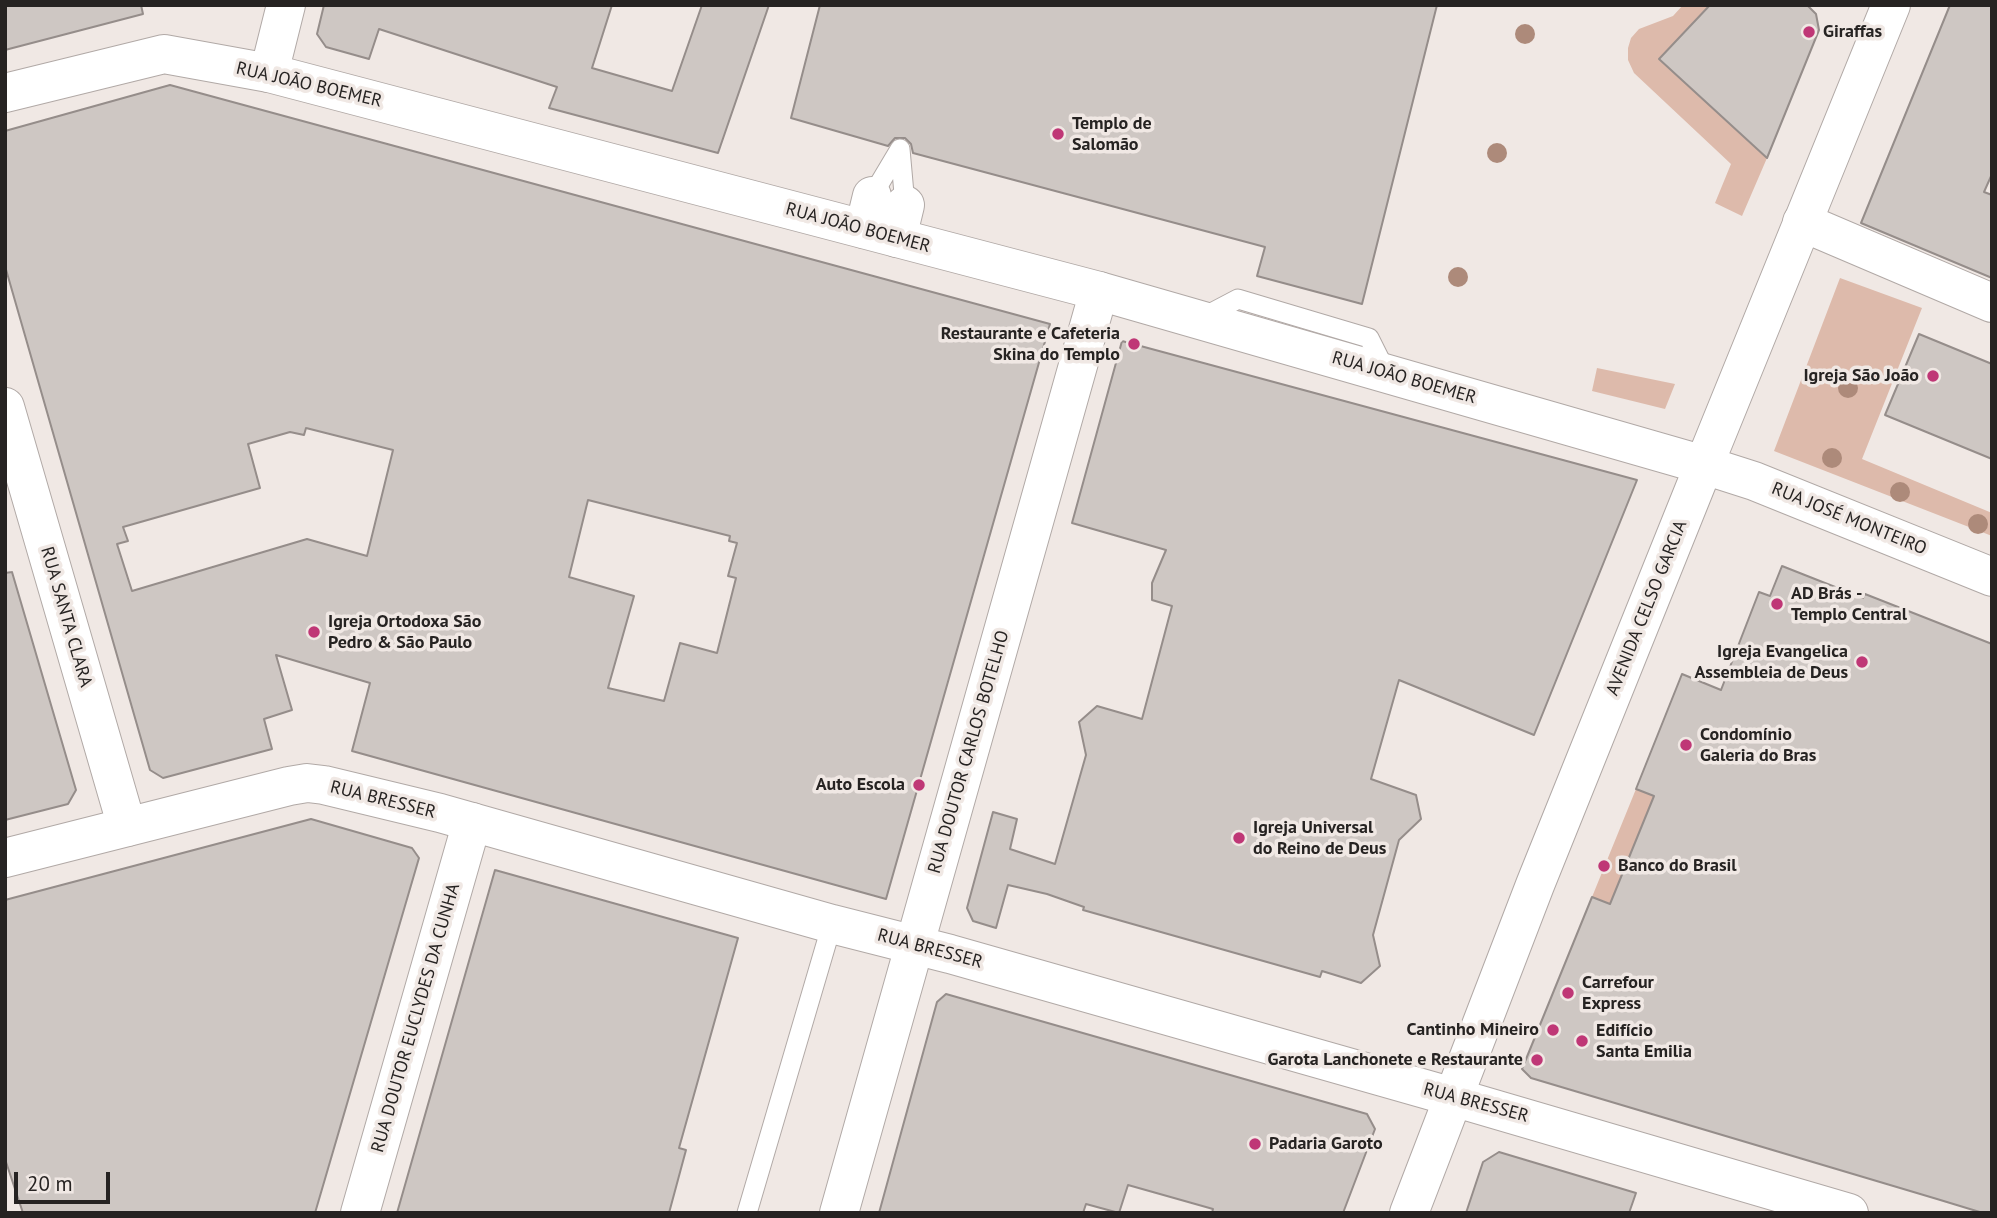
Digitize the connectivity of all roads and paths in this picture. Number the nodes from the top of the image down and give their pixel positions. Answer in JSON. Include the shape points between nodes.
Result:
{"nodes":[{"id":1,"x":286,"y":5,"type":"edge"},
{"id":2,"x":1891,"y":5,"type":"edge"},
{"id":3,"x":268,"y":73,"type":"junction"},
{"id":4,"x":5,"y":93,"type":"edge"},
{"id":5,"x":1802,"y":222,"type":"junction"},
{"id":6,"x":1099,"y":291,"type":"junction"},
{"id":7,"x":1992,"y":303,"type":"edge"},
{"id":8,"x":5,"y":407,"type":"edge"},
{"id":9,"x":1704,"y":465,"type":"junction"},
{"id":10,"x":1992,"y":577,"type":"edge"},
{"id":11,"x":472,"y":822,"type":"junction"},
{"id":12,"x":127,"y":827,"type":"junction"},
{"id":13,"x":5,"y":858,"type":"edge"},
{"id":14,"x":832,"y":924,"type":"junction"},
{"id":15,"x":914,"y":945,"type":"junction"},
{"id":16,"x":1453,"y":1097,"type":"junction"},
{"id":17,"x":359,"y":1213,"type":"edge"},
{"id":18,"x":747,"y":1213,"type":"edge"},
{"id":19,"x":839,"y":1213,"type":"edge"},
{"id":20,"x":1409,"y":1213,"type":"edge"},
{"id":21,"x":1849,"y":1213,"type":"edge"}],
"edges":[{"from":1,"to":3,"type":"main road"},
{"from":2,"to":5,"type":"main road","name":"AVENIDA CELSO GARCIA"},
{"from":3,"to":4,"type":"main road","name":"RUA JOÃO BOEMER","via":[[164,54]]},
{"from":3,"to":6,"type":"main road","name":"RUA JOÃO BOEMER","via":[[884,217]]},
{"from":5,"to":7,"type":"main road"},
{"from":5,"to":9,"type":"main road","name":"AVENIDA CELSO GARCIA"},
{"from":6,"to":9,"type":"main road","name":"RUA JOÃO BOEMER"},
{"from":6,"to":15,"type":"main road","name":"RUA DOUTOR CARLOS BOTELHO"},
{"from":8,"to":12,"type":"main road","name":"RUA SANTA CLARA"},
{"from":9,"to":10,"type":"main road","name":"RUA JOSÉ MONTEIRO"},
{"from":9,"to":16,"type":"main road","name":"AVENIDA CELSO GARCIA"},
{"from":11,"to":12,"type":"main road","name":"RUA BRESSER","via":[[307,783]]},
{"from":11,"to":14,"type":"main road","name":"RUA BRESSER"},
{"from":11,"to":17,"type":"main road","name":"RUA DOUTOR EUCLYDES DA CUNHA"},
{"from":12,"to":13,"type":"main road","name":"RUA BRESSER"},
{"from":14,"to":15,"type":"main road","name":"RUA BRESSER"},
{"from":14,"to":18,"type":"lane"},
{"from":15,"to":16,"type":"main road","name":"RUA BRESSER"},
{"from":15,"to":19,"type":"main road","name":"RUA DOUTOR CARLOS BOTELHO"},
{"from":16,"to":20,"type":"main road","name":"AVENIDA CELSO GARCIA"},
{"from":16,"to":21,"type":"main road","name":"RUA BRESSER"}]}
